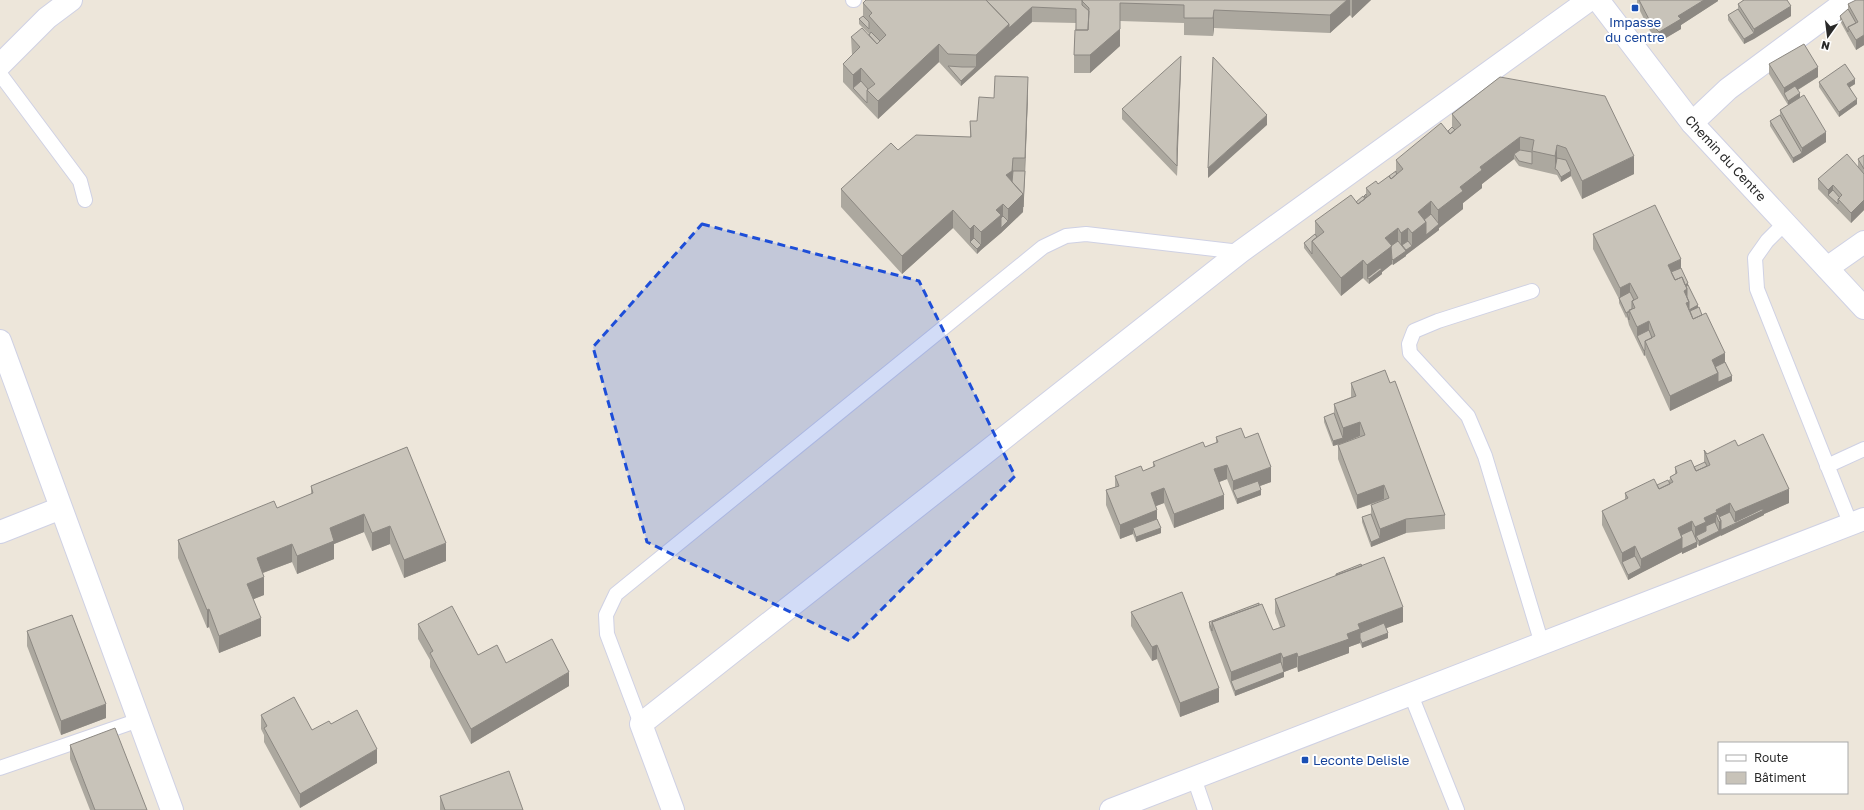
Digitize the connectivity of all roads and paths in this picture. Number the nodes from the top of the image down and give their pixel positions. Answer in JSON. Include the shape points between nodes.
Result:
{"nodes":[{"id":1,"x":71,"y":0,"type":"edge"},
{"id":2,"x":1589,"y":0,"type":"edge"},
{"id":3,"x":1598,"y":0,"type":"edge"},
{"id":4,"x":1848,"y":0,"type":"edge"},
{"id":5,"x":0,"y":65,"type":"edge"},
{"id":6,"x":0,"y":74,"type":"edge"},
{"id":7,"x":1692,"y":123,"type":"junction"},
{"id":8,"x":85,"y":200,"type":"dead end"},
{"id":9,"x":1785,"y":223,"type":"junction"},
{"id":10,"x":1864,"y":242,"type":"edge"},
{"id":11,"x":1240,"y":252,"type":"junction"},
{"id":12,"x":1827,"y":268,"type":"junction"},
{"id":13,"x":1532,"y":291,"type":"dead end"},
{"id":14,"x":1864,"y":308,"type":"edge"},
{"id":15,"x":0,"y":341,"type":"edge"},
{"id":16,"x":1864,"y":449,"type":"edge"},
{"id":17,"x":1827,"y":466,"type":"junction"},
{"id":18,"x":61,"y":508,"type":"junction"},
{"id":19,"x":1858,"y":522,"type":"edge"},
{"id":20,"x":0,"y":532,"type":"edge"},
{"id":21,"x":1542,"y":644,"type":"junction"},
{"id":22,"x":1411,"y":695,"type":"junction"},
{"id":23,"x":139,"y":720,"type":"junction"},
{"id":24,"x":641,"y":724,"type":"junction"},
{"id":25,"x":0,"y":768,"type":"edge"},
{"id":26,"x":1194,"y":778,"type":"junction"},
{"id":27,"x":172,"y":810,"type":"edge"},
{"id":28,"x":673,"y":810,"type":"edge"},
{"id":29,"x":1111,"y":810,"type":"edge"},
{"id":30,"x":1205,"y":810,"type":"edge"},
{"id":31,"x":1457,"y":810,"type":"edge"}],
"edges":[{"from":1,"to":5,"type":"street","via":[[47,18]]},
{"from":2,"to":11,"type":"street"},
{"from":3,"to":7,"type":"street","name":"Chemin du Centre"},
{"from":4,"to":7,"type":"street","via":[[1728,90]]},
{"from":6,"to":8,"type":"lane","via":[[80,181]]},
{"from":7,"to":9,"type":"street","name":"Chemin du Centre"},
{"from":9,"to":12,"type":"street","name":"Chemin du Centre"},
{"from":9,"to":17,"type":"lane","via":[[1755,258],[1757,289]]},
{"from":10,"to":12,"type":"street"},
{"from":11,"to":24,"type":"street"},
{"from":11,"to":24,"type":"lane","via":[[1086,234],[1066,236],[1044,247],[616,594],[606,615],[607,634]]},
{"from":12,"to":14,"type":"street","name":"Chemin du Centre"},
{"from":13,"to":21,"type":"lane","via":[[1414,331],[1408,344],[1410,353],[1468,416],[1485,456]]},
{"from":15,"to":18,"type":"street"},
{"from":16,"to":17,"type":"lane"},
{"from":17,"to":19,"type":"lane"},
{"from":18,"to":20,"type":"street"},
{"from":18,"to":23,"type":"street"},
{"from":19,"to":21,"type":"street"},
{"from":21,"to":22,"type":"street"},
{"from":22,"to":26,"type":"street"},
{"from":22,"to":31,"type":"lane"},
{"from":23,"to":25,"type":"lane"},
{"from":23,"to":27,"type":"street"},
{"from":24,"to":28,"type":"street"},
{"from":26,"to":29,"type":"street"},
{"from":26,"to":30,"type":"lane"}]}
